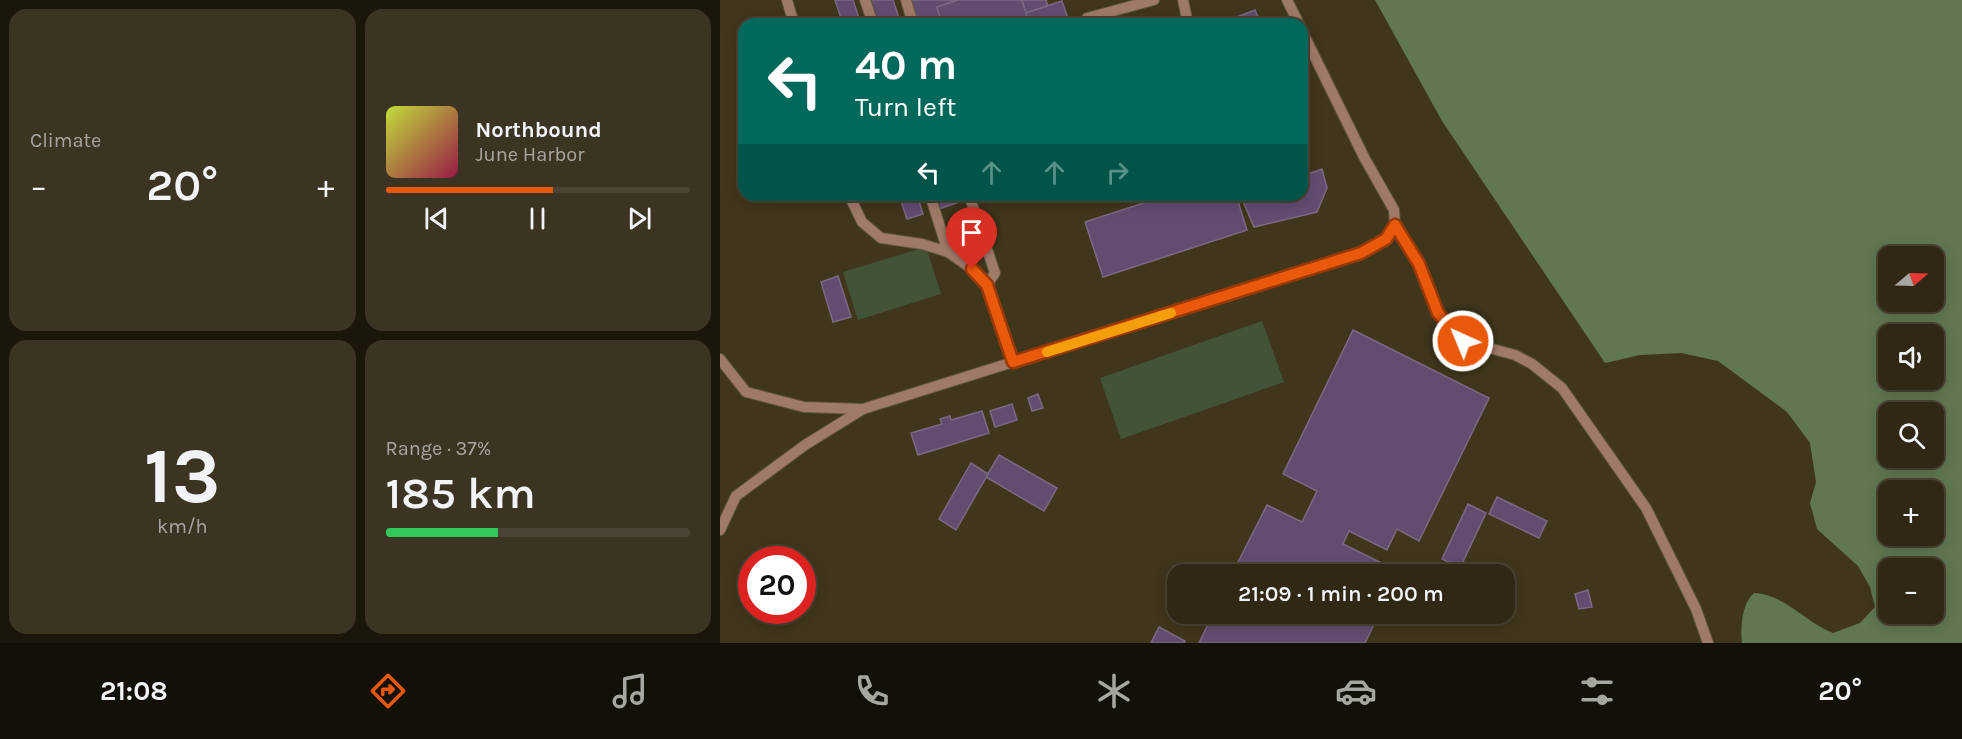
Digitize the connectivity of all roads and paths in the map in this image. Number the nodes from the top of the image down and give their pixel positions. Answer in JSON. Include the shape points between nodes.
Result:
{"nodes":[{"id":1,"x":787,"y":0,"type":"edge"},
{"id":2,"x":865,"y":0,"type":"edge"},
{"id":3,"x":906,"y":0,"type":"edge"},
{"id":4,"x":1154,"y":0,"type":"edge"},
{"id":5,"x":1183,"y":0,"type":"edge"},
{"id":6,"x":1287,"y":0,"type":"edge"},
{"id":7,"x":792,"y":18,"type":"edge"},
{"id":8,"x":871,"y":18,"type":"edge"},
{"id":9,"x":911,"y":18,"type":"edge"},
{"id":10,"x":1087,"y":18,"type":"dead end"},
{"id":11,"x":1187,"y":18,"type":"edge"},
{"id":12,"x":1296,"y":18,"type":"edge"},
{"id":13,"x":1308,"y":43,"type":"edge"},
{"id":14,"x":852,"y":201,"type":"edge"},
{"id":15,"x":932,"y":201,"type":"edge"},
{"id":16,"x":971,"y":201,"type":"edge"},
{"id":17,"x":1395,"y":225,"type":"junction"},
{"id":18,"x":948,"y":252,"type":"junction"},
{"id":19,"x":987,"y":285,"type":"junction"},
{"id":20,"x":720,"y":359,"type":"edge"},
{"id":21,"x":1013,"y":362,"type":"junction"},
{"id":22,"x":863,"y":409,"type":"junction"},
{"id":23,"x":720,"y":530,"type":"edge"},
{"id":24,"x":1708,"y":643,"type":"edge"}],
"edges":[{"from":1,"to":7,"type":"lane"},
{"from":2,"to":8,"type":"lane"},
{"from":3,"to":9,"type":"lane"},
{"from":4,"to":10,"type":"lane"},
{"from":5,"to":11,"type":"lane"},
{"from":6,"to":12,"type":"lane"},
{"from":13,"to":17,"type":"lane","via":[[1394,210]]},
{"from":14,"to":18,"type":"lane","via":[[862,222],[881,238]]},
{"from":15,"to":18,"type":"lane"},
{"from":16,"to":19,"type":"lane","via":[[994,273]]},
{"from":17,"to":21,"type":"lane","via":[[1386,239],[1361,253]]},
{"from":17,"to":24,"type":"lane","via":[[1411,249],[1438,313],[1454,333],[1463,341],[1515,355],[1562,388],[1646,508],[1696,609]]},
{"from":18,"to":19,"type":"lane"},
{"from":19,"to":21,"type":"lane"},
{"from":20,"to":22,"type":"lane","via":[[746,392],[804,408]]},
{"from":21,"to":22,"type":"lane"},
{"from":22,"to":23,"type":"lane","via":[[736,495]]}]}
